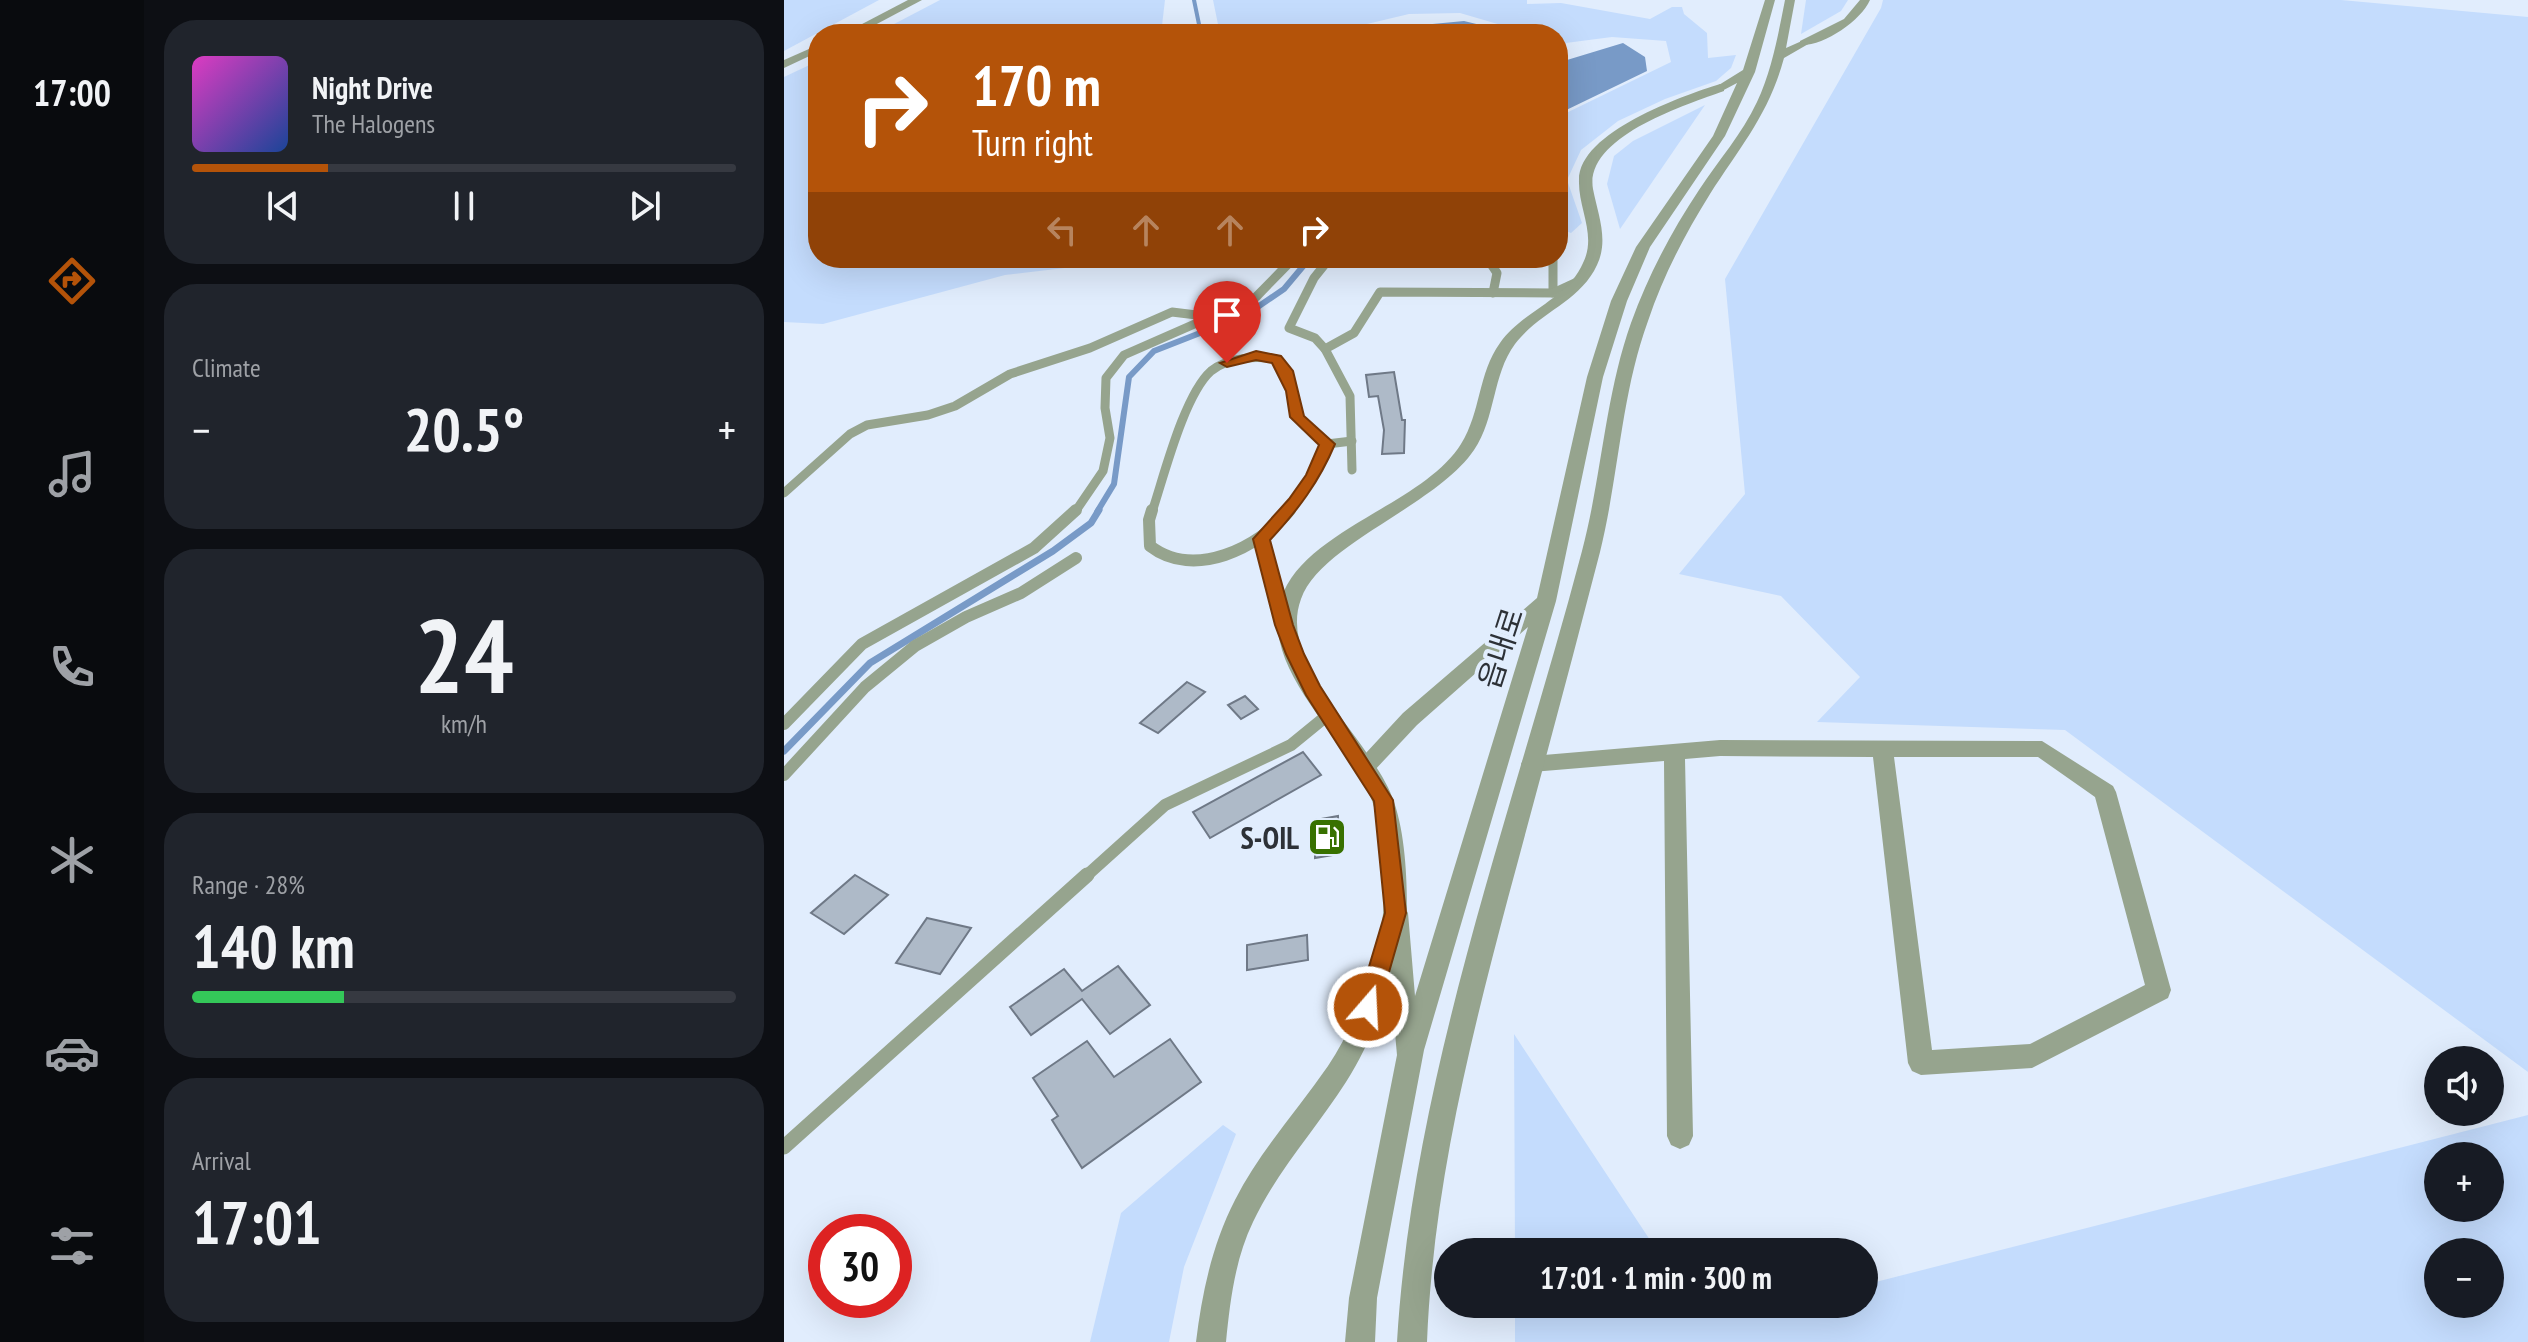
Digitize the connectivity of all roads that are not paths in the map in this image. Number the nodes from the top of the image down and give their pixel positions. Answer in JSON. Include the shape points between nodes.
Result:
{"nodes":[{"id":1,"x":917,"y":0,"type":"edge"},
{"id":2,"x":1770,"y":0,"type":"edge"},
{"id":3,"x":1790,"y":0,"type":"edge"},
{"id":4,"x":1865,"y":0,"type":"edge"},
{"id":5,"x":869,"y":24,"type":"edge"},
{"id":6,"x":1780,"y":50,"type":"junction"},
{"id":7,"x":808,"y":53,"type":"edge"},
{"id":8,"x":784,"y":64,"type":"edge"},
{"id":9,"x":1730,"y":91,"type":"junction"},
{"id":10,"x":1284,"y":268,"type":"edge"},
{"id":11,"x":1322,"y":268,"type":"edge"},
{"id":12,"x":1494,"y":268,"type":"edge"},
{"id":13,"x":1553,"y":268,"type":"edge"},
{"id":14,"x":1582,"y":280,"type":"junction"},
{"id":15,"x":1493,"y":293,"type":"junction"},
{"id":16,"x":1553,"y":293,"type":"junction"},
{"id":17,"x":1215,"y":317,"type":"junction"},
{"id":18,"x":1325,"y":349,"type":"junction"},
{"id":19,"x":1352,"y":441,"type":"junction"},
{"id":20,"x":1327,"y":444,"type":"junction"},
{"id":21,"x":1352,"y":470,"type":"dead end"},
{"id":22,"x":784,"y":493,"type":"edge"},
{"id":23,"x":1261,"y":539,"type":"junction"},
{"id":24,"x":1076,"y":558,"type":"dead end"},
{"id":25,"x":1546,"y":601,"type":"junction"},
{"id":26,"x":1284,"y":625,"type":"junction"},
{"id":27,"x":1329,"y":714,"type":"junction"},
{"id":28,"x":784,"y":724,"type":"edge"},
{"id":29,"x":1882,"y":748,"type":"junction"},
{"id":30,"x":1674,"y":752,"type":"junction"},
{"id":31,"x":1532,"y":764,"type":"junction"},
{"id":32,"x":1364,"y":767,"type":"junction"},
{"id":33,"x":784,"y":775,"type":"edge"},
{"id":34,"x":1396,"y":913,"type":"junction"},
{"id":35,"x":1408,"y":1063,"type":"junction"},
{"id":36,"x":1680,"y":1136,"type":"dead end"},
{"id":37,"x":784,"y":1147,"type":"edge"},
{"id":38,"x":1211,"y":1342,"type":"edge"},
{"id":39,"x":1360,"y":1342,"type":"edge"},
{"id":40,"x":1412,"y":1342,"type":"edge"}],
"edges":[{"from":1,"to":5,"type":"street"},
{"from":2,"to":9,"type":"street","name":"읍내로","via":[[1749,72]]},
{"from":3,"to":6,"type":"street","name":"읍내로"},
{"from":4,"to":6,"type":"street","via":[[1846,21]]},
{"from":6,"to":31,"type":"street","name":"읍내로","via":[[1756,118],[1676,240],[1638,326],[1595,534]]},
{"from":7,"to":8,"type":"street"},
{"from":9,"to":14,"type":"street","via":[[1658,114],[1599,147],[1584,172],[1595,241],[1594,258]]},
{"from":9,"to":25,"type":"street","name":"읍내로","via":[[1719,136],[1643,247],[1619,301],[1595,377]]},
{"from":10,"to":17,"type":"lane","via":[[1256,297]]},
{"from":11,"to":18,"type":"lane","via":[[1289,328],[1315,338]]},
{"from":12,"to":15,"type":"lane"},
{"from":13,"to":16,"type":"lane"},
{"from":14,"to":16,"type":"lane"},
{"from":14,"to":26,"type":"street","via":[[1567,298],[1505,344],[1476,438],[1455,464],[1311,571],[1291,596]]},
{"from":15,"to":16,"type":"lane"},
{"from":15,"to":18,"type":"lane","via":[[1380,292],[1354,333]]},
{"from":17,"to":22,"type":"lane","via":[[1172,312],[1090,348],[1010,374],[955,406],[867,425]]},
{"from":17,"to":28,"type":"lane","via":[[1124,355],[1106,378],[1110,438],[1103,471],[1075,512],[1034,548],[862,644]]},
{"from":18,"to":19,"type":"lane","via":[[1350,396]]},
{"from":19,"to":20,"type":"lane"},
{"from":19,"to":21,"type":"lane"},
{"from":20,"to":23,"type":"lane","via":[[1295,503]]},
{"from":20,"to":23,"type":"lane","via":[[1297,417],[1290,381],[1276,359],[1256,356],[1227,363],[1212,370],[1193,393],[1149,520],[1150,546],[1166,559],[1188,564]]},
{"from":23,"to":26,"type":"lane"},
{"from":24,"to":33,"type":"lane","via":[[1021,593],[915,646],[865,687]]},
{"from":25,"to":32,"type":"street","via":[[1410,719]]},
{"from":25,"to":35,"type":"street","name":"읍내로"},
{"from":26,"to":27,"type":"street"},
{"from":27,"to":32,"type":"street"},
{"from":27,"to":37,"type":"lane","via":[[1291,745],[1165,805]]},
{"from":29,"to":29,"type":"street","via":[[2042,749],[2105,792],[2159,990],[2032,1056],[1921,1063]]},
{"from":29,"to":30,"type":"street"},
{"from":30,"to":31,"type":"street"},
{"from":30,"to":36,"type":"street"},
{"from":31,"to":40,"type":"street","name":"읍내로","via":[[1445,1102],[1425,1210]]},
{"from":32,"to":34,"type":"street","via":[[1384,800]]},
{"from":34,"to":35,"type":"street"},
{"from":34,"to":38,"type":"street","via":[[1377,984],[1346,1057],[1251,1196],[1225,1256]]},
{"from":35,"to":39,"type":"street","name":"읍내로","via":[[1365,1282]]}]}
